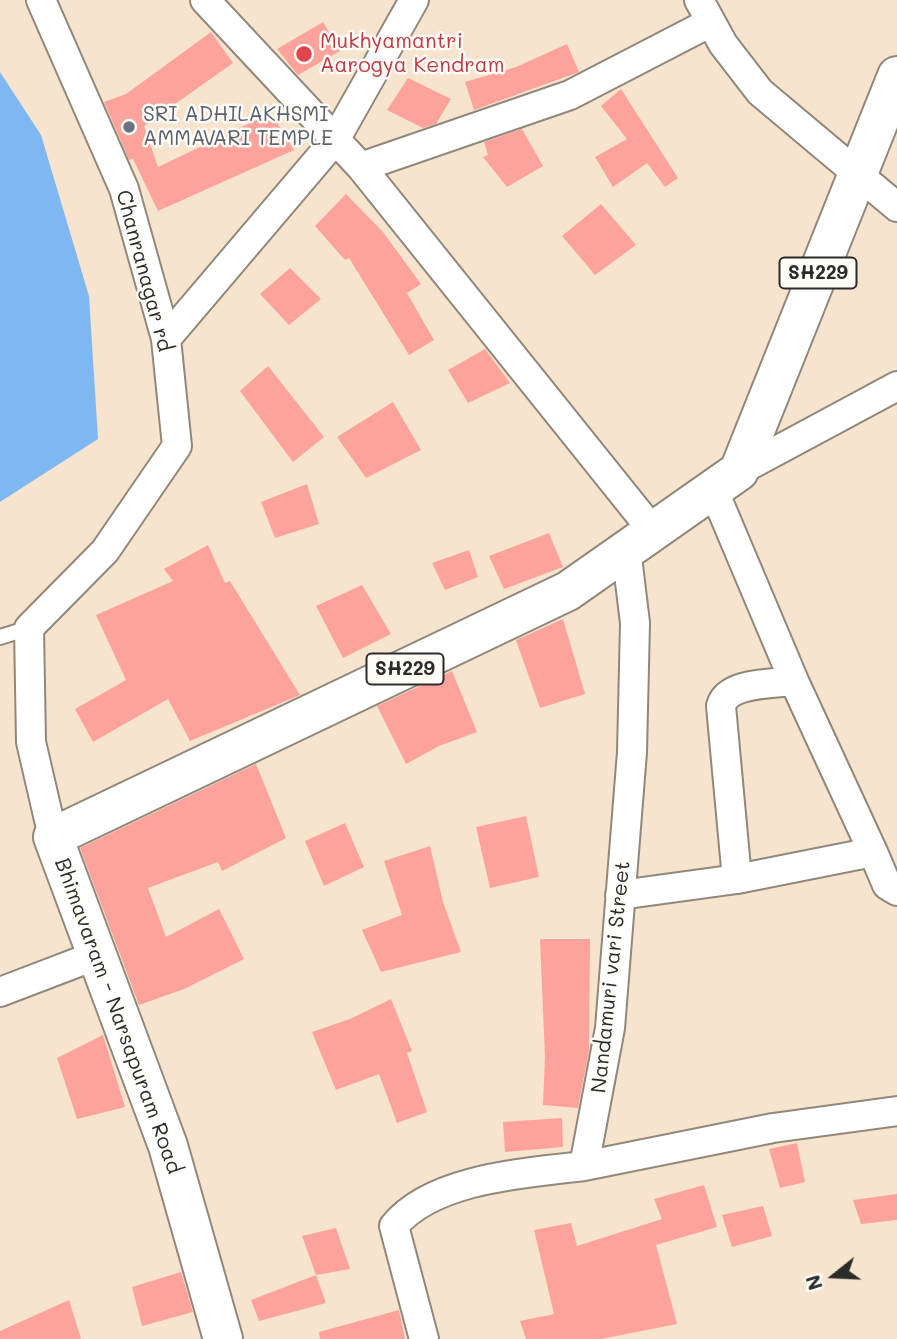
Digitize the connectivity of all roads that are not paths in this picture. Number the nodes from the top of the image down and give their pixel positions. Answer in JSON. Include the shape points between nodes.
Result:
{"nodes":[{"id":1,"x":41,"y":0,"type":"edge"},
{"id":2,"x":205,"y":0,"type":"edge"},
{"id":3,"x":414,"y":0,"type":"edge"},
{"id":4,"x":705,"y":11,"type":"edge"},
{"id":5,"x":897,"y":76,"type":"edge"},
{"id":6,"x":335,"y":140,"type":"junction"},
{"id":7,"x":361,"y":167,"type":"junction"},
{"id":8,"x":857,"y":174,"type":"junction"},
{"id":9,"x":897,"y":207,"type":"edge"},
{"id":10,"x":166,"y":339,"type":"junction"},
{"id":11,"x":897,"y":386,"type":"edge"},
{"id":12,"x":726,"y":480,"type":"junction"},
{"id":13,"x":640,"y":540,"type":"junction"},
{"id":14,"x":29,"y":628,"type":"junction"},
{"id":15,"x":0,"y":637,"type":"edge"},
{"id":16,"x":794,"y":681,"type":"junction"},
{"id":17,"x":53,"y":837,"type":"junction"},
{"id":18,"x":873,"y":852,"type":"junction"},
{"id":19,"x":737,"y":878,"type":"junction"},
{"id":20,"x":897,"y":891,"type":"edge"},
{"id":21,"x":620,"y":895,"type":"junction"},
{"id":22,"x":97,"y":955,"type":"junction"},
{"id":23,"x":0,"y":992,"type":"edge"},
{"id":24,"x":897,"y":1111,"type":"edge"},
{"id":25,"x":584,"y":1166,"type":"junction"},
{"id":26,"x":223,"y":1339,"type":"edge"},
{"id":27,"x":425,"y":1339,"type":"edge"}],
"edges":[{"from":1,"to":10,"type":"street","name":"Chanranagar rd","via":[[124,189]]},
{"from":2,"to":6,"type":"street"},
{"from":3,"to":6,"type":"street"},
{"from":4,"to":7,"type":"street","via":[[570,95]]},
{"from":4,"to":8,"type":"street","via":[[723,44],[760,92]]},
{"from":5,"to":8,"type":"main road","number":"SH229"},
{"from":6,"to":7,"type":"street"},
{"from":6,"to":10,"type":"street"},
{"from":7,"to":13,"type":"street"},
{"from":8,"to":9,"type":"street"},
{"from":8,"to":12,"type":"main road","number":"SH229"},
{"from":10,"to":14,"type":"street","name":"Chanranagar rd","via":[[177,446],[105,551]]},
{"from":11,"to":12,"type":"street"},
{"from":12,"to":13,"type":"main road","name":"Bhimavaram - Narsapuram Road","number":"SH229"},
{"from":12,"to":16,"type":"street"},
{"from":13,"to":17,"type":"main road","name":"Bhimavaram - Narsapuram Road","number":"SH229","via":[[568,591]]},
{"from":13,"to":21,"type":"street","name":"Nandamuri vari Street","via":[[632,752]]},
{"from":14,"to":15,"type":"lane"},
{"from":14,"to":17,"type":"street","via":[[31,742]]},
{"from":16,"to":18,"type":"street"},
{"from":16,"to":19,"type":"street","via":[[732,690],[723,697]]},
{"from":17,"to":22,"type":"main road","name":"Bhimavaram - Narsapuram Road"},
{"from":18,"to":19,"type":"street"},
{"from":18,"to":20,"type":"street","via":[[887,885]]},
{"from":19,"to":21,"type":"street"},
{"from":21,"to":25,"type":"street","name":"Nandamuri vari Street","via":[[610,1028]]},
{"from":22,"to":23,"type":"street"},
{"from":22,"to":26,"type":"main road","name":"Bhimavaram - Narsapuram Road","via":[[168,1146]]},
{"from":24,"to":25,"type":"street","via":[[773,1128]]},
{"from":25,"to":27,"type":"street","via":[[509,1175],[461,1187],[406,1211],[394,1226]]}]}
